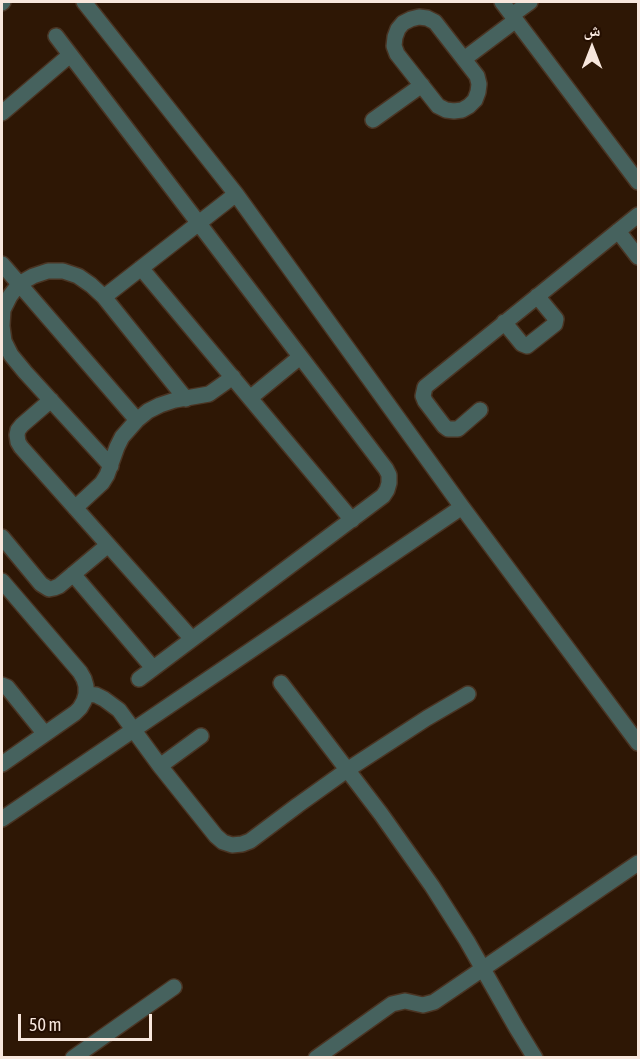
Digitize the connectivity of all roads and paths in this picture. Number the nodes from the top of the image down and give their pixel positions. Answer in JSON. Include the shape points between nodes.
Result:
{"nodes":[{"id":1,"x":84,"y":2,"type":"edge"},
{"id":2,"x":502,"y":2,"type":"edge"},
{"id":3,"x":530,"y":2,"type":"edge"},
{"id":4,"x":514,"y":18,"type":"junction"},
{"id":5,"x":56,"y":36,"type":"dead end"},
{"id":6,"x":70,"y":55,"type":"junction"},
{"id":7,"x":464,"y":59,"type":"junction"},
{"id":8,"x":422,"y":85,"type":"junction"},
{"id":9,"x":2,"y":113,"type":"edge"},
{"id":10,"x":373,"y":120,"type":"dead end"},
{"id":11,"x":639,"y":182,"type":"edge"},
{"id":12,"x":236,"y":194,"type":"junction"},
{"id":13,"x":639,"y":215,"type":"edge"},
{"id":14,"x":198,"y":224,"type":"junction"},
{"id":15,"x":618,"y":231,"type":"junction"},
{"id":16,"x":639,"y":257,"type":"edge"},
{"id":17,"x":2,"y":264,"type":"edge"},
{"id":18,"x":141,"y":268,"type":"junction"},
{"id":19,"x":20,"y":284,"type":"junction"},
{"id":20,"x":537,"y":296,"type":"junction"},
{"id":21,"x":104,"y":297,"type":"junction"},
{"id":22,"x":504,"y":322,"type":"junction"},
{"id":23,"x":300,"y":357,"type":"junction"},
{"id":24,"x":233,"y":377,"type":"junction"},
{"id":25,"x":250,"y":398,"type":"junction"},
{"id":26,"x":186,"y":399,"type":"junction"},
{"id":27,"x":51,"y":400,"type":"junction"},
{"id":28,"x":480,"y":410,"type":"dead end"},
{"id":29,"x":137,"y":420,"type":"junction"},
{"id":30,"x":111,"y":466,"type":"junction"},
{"id":31,"x":462,"y":507,"type":"junction"},
{"id":32,"x":75,"y":508,"type":"junction"},
{"id":33,"x":352,"y":520,"type":"junction"},
{"id":34,"x":2,"y":537,"type":"edge"},
{"id":35,"x":108,"y":545,"type":"junction"},
{"id":36,"x":73,"y":574,"type":"junction"},
{"id":37,"x":2,"y":580,"type":"edge"},
{"id":38,"x":192,"y":639,"type":"junction"},
{"id":39,"x":153,"y":668,"type":"junction"},
{"id":40,"x":139,"y":679,"type":"dead end"},
{"id":41,"x":281,"y":683,"type":"dead end"},
{"id":42,"x":2,"y":686,"type":"edge"},
{"id":43,"x":86,"y":694,"type":"junction"},
{"id":44,"x":468,"y":694,"type":"dead end"},
{"id":45,"x":132,"y":729,"type":"junction"},
{"id":46,"x":45,"y":734,"type":"junction"},
{"id":47,"x":201,"y":736,"type":"dead end"},
{"id":48,"x":639,"y":743,"type":"edge"},
{"id":49,"x":2,"y":764,"type":"edge"},
{"id":50,"x":160,"y":766,"type":"junction"},
{"id":51,"x":347,"y":770,"type":"junction"},
{"id":52,"x":2,"y":819,"type":"edge"},
{"id":53,"x":639,"y":863,"type":"edge"},
{"id":54,"x":483,"y":969,"type":"junction"},
{"id":55,"x":174,"y":987,"type":"dead end"},
{"id":56,"x":73,"y":1058,"type":"edge"},
{"id":57,"x":316,"y":1058,"type":"edge"},
{"id":58,"x":535,"y":1058,"type":"edge"}],
"edges":[{"from":1,"to":12,"type":"street"},
{"from":2,"to":4,"type":"street"},
{"from":3,"to":4,"type":"street"},
{"from":4,"to":7,"type":"street"},
{"from":4,"to":11,"type":"street"},
{"from":5,"to":6,"type":"street"},
{"from":6,"to":9,"type":"street"},
{"from":6,"to":14,"type":"street"},
{"from":7,"to":8,"type":"street","via":[[479,84],[470,106],[446,110],[438,106]]},
{"from":7,"to":8,"type":"street","via":[[435,22],[419,17],[403,23],[394,46]]},
{"from":8,"to":10,"type":"street"},
{"from":12,"to":14,"type":"street"},
{"from":12,"to":31,"type":"street"},
{"from":13,"to":15,"type":"street"},
{"from":14,"to":18,"type":"street"},
{"from":14,"to":23,"type":"street"},
{"from":15,"to":16,"type":"street"},
{"from":15,"to":20,"type":"street"},
{"from":17,"to":19,"type":"street"},
{"from":18,"to":21,"type":"street"},
{"from":18,"to":24,"type":"street"},
{"from":19,"to":21,"type":"street","via":[[48,271],[63,271],[78,276]]},
{"from":19,"to":27,"type":"street","via":[[3,310],[4,341],[11,355]]},
{"from":19,"to":29,"type":"street"},
{"from":20,"to":22,"type":"street"},
{"from":20,"to":22,"type":"street","via":[[556,318],[555,324],[527,346]]},
{"from":21,"to":26,"type":"street"},
{"from":22,"to":28,"type":"street","via":[[423,391],[425,401],[448,429],[458,429]]},
{"from":23,"to":25,"type":"street"},
{"from":23,"to":33,"type":"street","via":[[389,476],[383,496]]},
{"from":24,"to":25,"type":"street"},
{"from":24,"to":26,"type":"street","via":[[208,394]]},
{"from":25,"to":33,"type":"street"},
{"from":26,"to":29,"type":"street","via":[[160,405]]},
{"from":27,"to":30,"type":"street"},
{"from":27,"to":32,"type":"street","via":[[18,429],[18,442]]},
{"from":29,"to":30,"type":"street","via":[[122,437]]},
{"from":30,"to":32,"type":"street","via":[[102,483]]},
{"from":31,"to":45,"type":"street"},
{"from":31,"to":48,"type":"street"},
{"from":32,"to":35,"type":"street"},
{"from":33,"to":38,"type":"street"},
{"from":34,"to":36,"type":"street","via":[[45,587],[54,588]]},
{"from":35,"to":36,"type":"street"},
{"from":35,"to":38,"type":"street"},
{"from":36,"to":39,"type":"street"},
{"from":37,"to":43,"type":"street","via":[[80,672]]},
{"from":38,"to":39,"type":"street"},
{"from":39,"to":40,"type":"street"},
{"from":41,"to":51,"type":"street"},
{"from":42,"to":46,"type":"street","via":[[7,687]]},
{"from":43,"to":45,"type":"street","via":[[112,704]]},
{"from":43,"to":46,"type":"street","via":[[80,708]]},
{"from":44,"to":51,"type":"street"},
{"from":45,"to":50,"type":"street"},
{"from":45,"to":52,"type":"street"},
{"from":46,"to":49,"type":"street"},
{"from":47,"to":50,"type":"street"},
{"from":50,"to":51,"type":"street","via":[[216,836],[232,845],[250,841]]},
{"from":51,"to":54,"type":"street","via":[[432,886]]},
{"from":53,"to":54,"type":"street"},
{"from":54,"to":57,"type":"street","via":[[429,1004],[392,1004]]},
{"from":54,"to":58,"type":"street"},
{"from":55,"to":56,"type":"street"}]}
